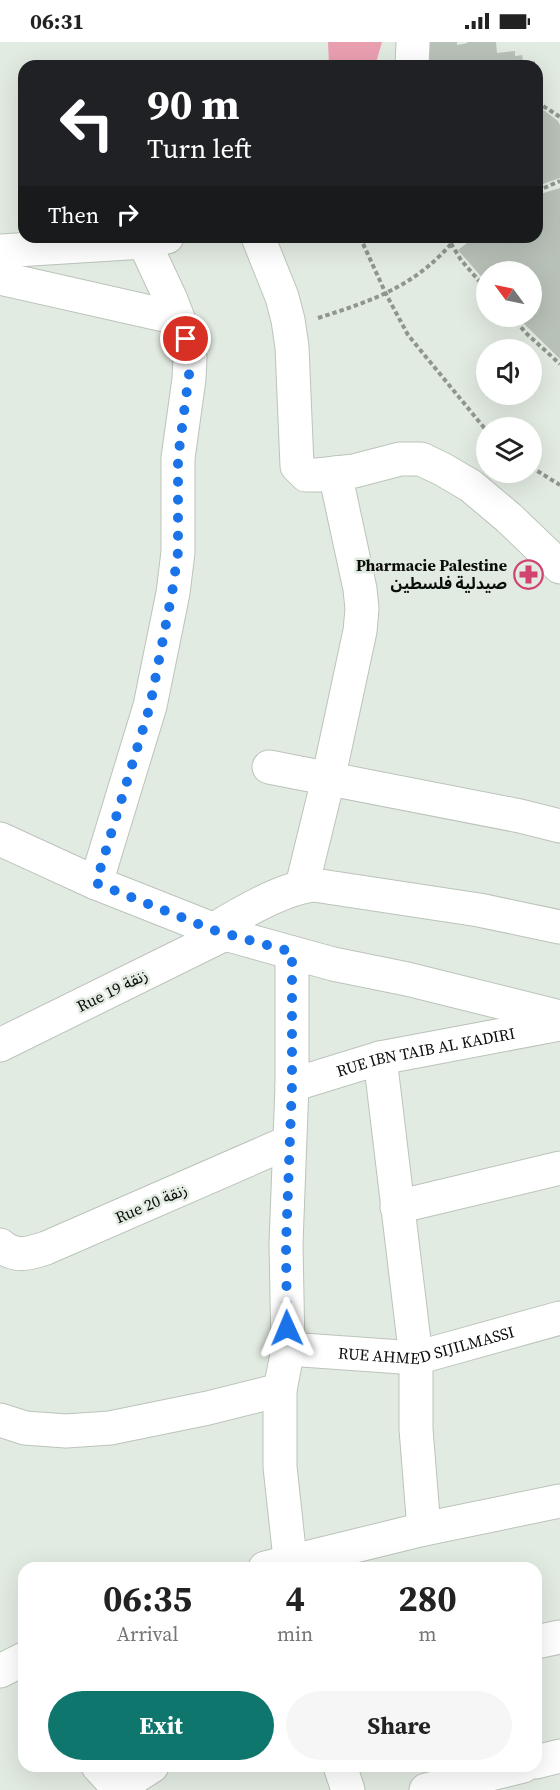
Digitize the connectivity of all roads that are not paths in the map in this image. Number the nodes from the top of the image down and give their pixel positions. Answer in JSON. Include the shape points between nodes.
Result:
{"nodes":[{"id":1,"x":413,"y":42,"type":"edge"},
{"id":2,"x":412,"y":60,"type":"edge"},
{"id":3,"x":113,"y":243,"type":"edge"},
{"id":4,"x":157,"y":243,"type":"edge"},
{"id":5,"x":260,"y":243,"type":"edge"},
{"id":6,"x":0,"y":251,"type":"edge"},
{"id":7,"x":0,"y":278,"type":"edge"},
{"id":8,"x":177,"y":318,"type":"junction"},
{"id":9,"x":335,"y":473,"type":"junction"},
{"id":10,"x":560,"y":567,"type":"edge"},
{"id":11,"x":269,"y":767,"type":"dead end"},
{"id":12,"x":328,"y":780,"type":"junction"},
{"id":13,"x":560,"y":826,"type":"edge"},
{"id":14,"x":0,"y":839,"type":"edge"},
{"id":15,"x":96,"y":883,"type":"junction"},
{"id":16,"x":302,"y":886,"type":"junction"},
{"id":17,"x":560,"y":927,"type":"edge"},
{"id":18,"x":219,"y":932,"type":"junction"},
{"id":19,"x":292,"y":952,"type":"junction"},
{"id":20,"x":560,"y":1017,"type":"edge"},
{"id":21,"x":560,"y":1024,"type":"edge"},
{"id":22,"x":0,"y":1045,"type":"edge"},
{"id":23,"x":380,"y":1058,"type":"junction"},
{"id":24,"x":292,"y":1085,"type":"junction"},
{"id":25,"x":290,"y":1142,"type":"junction"},
{"id":26,"x":560,"y":1168,"type":"edge"},
{"id":27,"x":397,"y":1207,"type":"junction"},
{"id":28,"x":6,"y":1249,"type":"edge"},
{"id":29,"x":560,"y":1318,"type":"edge"},
{"id":30,"x":288,"y":1349,"type":"junction"},
{"id":31,"x":416,"y":1358,"type":"junction"},
{"id":32,"x":280,"y":1390,"type":"junction"},
{"id":33,"x":0,"y":1420,"type":"edge"},
{"id":34,"x":560,"y":1501,"type":"edge"},
{"id":35,"x":424,"y":1529,"type":"junction"},
{"id":36,"x":282,"y":1562,"type":"edge"},
{"id":37,"x":297,"y":1562,"type":"edge"},
{"id":38,"x":560,"y":1636,"type":"edge"},
{"id":39,"x":542,"y":1640,"type":"edge"},
{"id":40,"x":560,"y":1756,"type":"edge"},
{"id":41,"x":542,"y":1760,"type":"edge"},
{"id":42,"x":136,"y":1772,"type":"edge"},
{"id":43,"x":499,"y":1772,"type":"edge"},
{"id":44,"x":112,"y":1781,"type":"edge"},
{"id":45,"x":426,"y":1790,"type":"edge"}],
"edges":[{"from":1,"to":2,"type":"street"},
{"from":3,"to":6,"type":"street"},
{"from":4,"to":8,"type":"street"},
{"from":5,"to":9,"type":"street","via":[[282,297],[289,327],[297,466],[306,475]]},
{"from":7,"to":8,"type":"street"},
{"from":8,"to":15,"type":"street","via":[[189,348],[190,367],[178,458],[178,552],[150,706]]},
{"from":9,"to":10,"type":"street","via":[[400,459],[421,459],[471,486]]},
{"from":9,"to":12,"type":"street","via":[[362,609],[358,646]]},
{"from":11,"to":12,"type":"street"},
{"from":12,"to":13,"type":"street"},
{"from":12,"to":16,"type":"street"},
{"from":14,"to":15,"type":"street"},
{"from":15,"to":18,"type":"street"},
{"from":16,"to":17,"type":"street","via":[[479,910]]},
{"from":16,"to":18,"type":"street","name":"Rue 19 زنقة","via":[[262,903]]},
{"from":18,"to":19,"type":"street"},
{"from":18,"to":22,"type":"street","name":"Rue 19 زنقة"},
{"from":19,"to":20,"type":"street"},
{"from":19,"to":24,"type":"street"},
{"from":21,"to":23,"type":"street","name":"RUE IBN TAIB AL KADIRI"},
{"from":23,"to":24,"type":"street","name":"RUE IBN TAIB AL KADIRI"},
{"from":23,"to":27,"type":"street"},
{"from":24,"to":25,"type":"street"},
{"from":25,"to":28,"type":"street","name":"Rue 20 زنقة","via":[[46,1248],[28,1254]]},
{"from":25,"to":30,"type":"street","via":[[286,1244]]},
{"from":26,"to":27,"type":"street"},
{"from":27,"to":31,"type":"street"},
{"from":29,"to":31,"type":"street","name":"RUE AHMED SIJILMASSI"},
{"from":30,"to":31,"type":"street","name":"RUE AHMED SIJILMASSI"},
{"from":30,"to":32,"type":"street"},
{"from":31,"to":35,"type":"street","via":[[416,1429]]},
{"from":32,"to":33,"type":"street","via":[[110,1428],[66,1431],[25,1428]]},
{"from":32,"to":36,"type":"street"},
{"from":34,"to":35,"type":"street"},
{"from":35,"to":37,"type":"street"},
{"from":38,"to":39,"type":"street"},
{"from":40,"to":41,"type":"street"},
{"from":42,"to":44,"type":"street"},
{"from":43,"to":45,"type":"street"}]}
